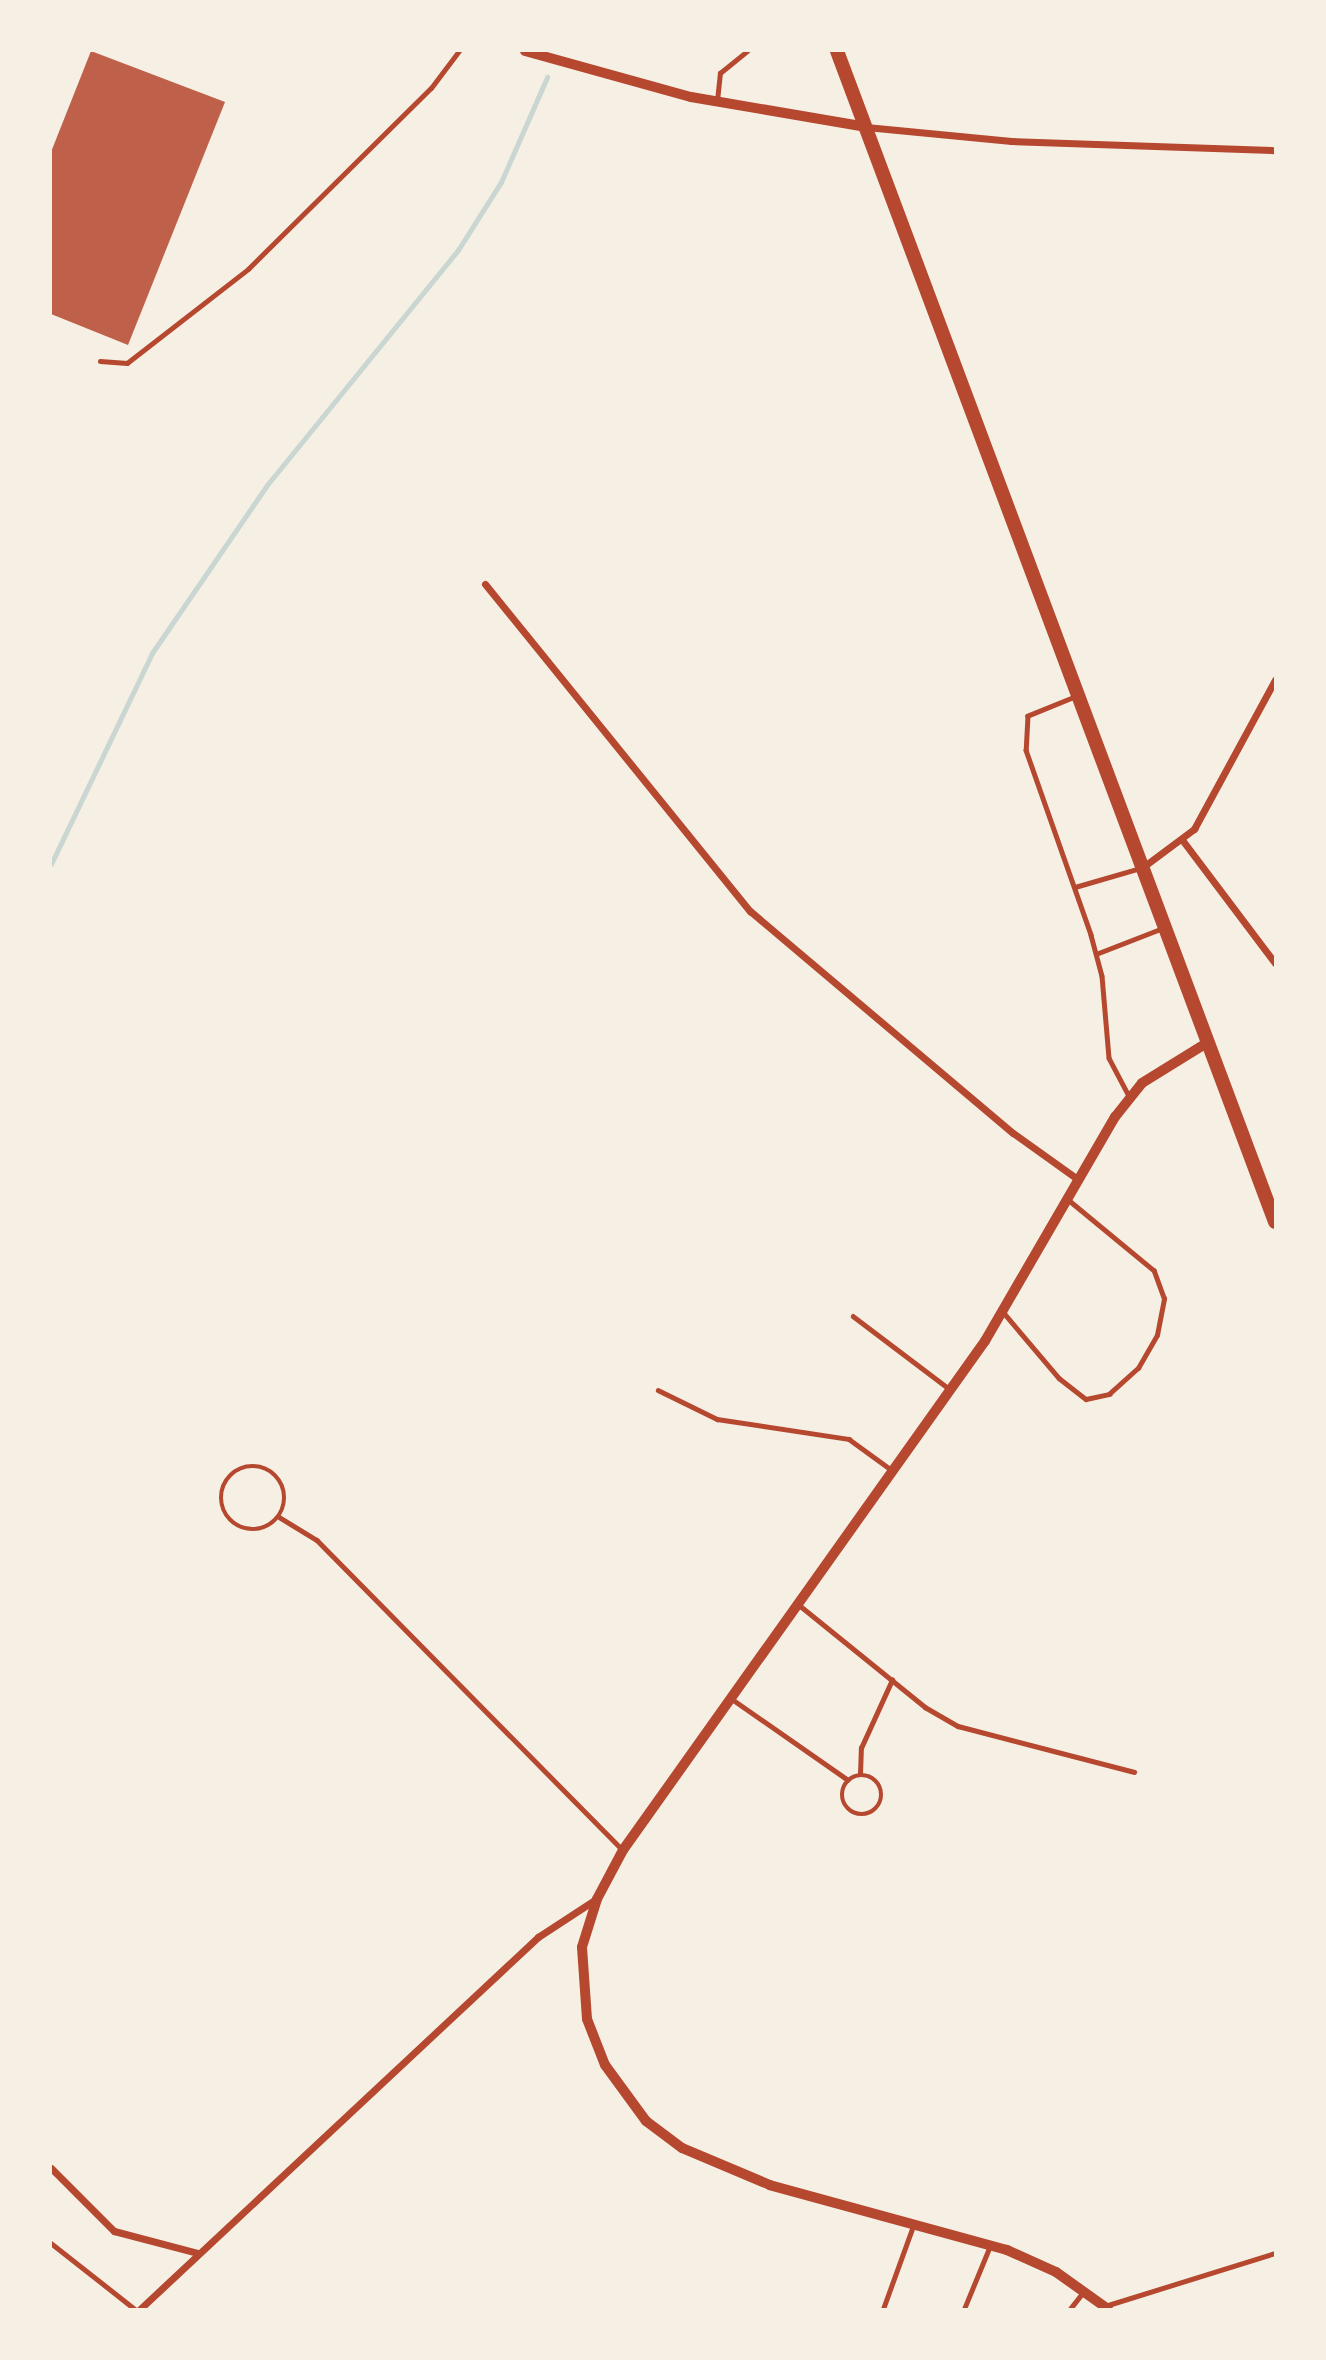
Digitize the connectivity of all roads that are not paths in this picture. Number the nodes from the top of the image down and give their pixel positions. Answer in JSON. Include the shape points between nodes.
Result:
{"nodes":[{"id":1,"x":459,"y":51,"type":"edge"},
{"id":2,"x":525,"y":51,"type":"edge"},
{"id":3,"x":747,"y":51,"type":"edge"},
{"id":4,"x":837,"y":51,"type":"edge"},
{"id":5,"x":717,"y":102,"type":"junction"},
{"id":6,"x":866,"y":127,"type":"junction"},
{"id":7,"x":1275,"y":150,"type":"edge"},
{"id":8,"x":100,"y":361,"type":"dead end"},
{"id":9,"x":485,"y":584,"type":"dead end"},
{"id":10,"x":1275,"y":680,"type":"edge"},
{"id":11,"x":1078,"y":696,"type":"junction"},
{"id":12,"x":1183,"y":841,"type":"junction"},
{"id":13,"x":1143,"y":867,"type":"junction"},
{"id":14,"x":1075,"y":887,"type":"junction"},
{"id":15,"x":1165,"y":927,"type":"junction"},
{"id":16,"x":1096,"y":954,"type":"junction"},
{"id":17,"x":1275,"y":963,"type":"edge"},
{"id":18,"x":1208,"y":1042,"type":"junction"},
{"id":19,"x":1130,"y":1097,"type":"junction"},
{"id":20,"x":1079,"y":1180,"type":"junction"},
{"id":21,"x":1068,"y":1200,"type":"junction"},
{"id":22,"x":1275,"y":1222,"type":"edge"},
{"id":23,"x":1004,"y":1313,"type":"junction"},
{"id":24,"x":853,"y":1316,"type":"dead end"},
{"id":25,"x":658,"y":1390,"type":"dead end"},
{"id":26,"x":952,"y":1390,"type":"junction"},
{"id":27,"x":893,"y":1472,"type":"junction"},
{"id":28,"x":279,"y":1517,"type":"junction"},
{"id":29,"x":798,"y":1604,"type":"junction"},
{"id":30,"x":892,"y":1680,"type":"junction"},
{"id":31,"x":731,"y":1698,"type":"junction"},
{"id":32,"x":1134,"y":1772,"type":"dead end"},
{"id":33,"x":860,"y":1774,"type":"junction"},
{"id":34,"x":848,"y":1780,"type":"junction"},
{"id":35,"x":623,"y":1850,"type":"junction"},
{"id":36,"x":597,"y":1899,"type":"junction"},
{"id":37,"x":51,"y":2168,"type":"edge"},
{"id":38,"x":914,"y":2225,"type":"junction"},
{"id":39,"x":51,"y":2243,"type":"edge"},
{"id":40,"x":990,"y":2245,"type":"junction"},
{"id":41,"x":198,"y":2253,"type":"junction"},
{"id":42,"x":1275,"y":2253,"type":"edge"},
{"id":43,"x":1084,"y":2290,"type":"junction"},
{"id":44,"x":1106,"y":2308,"type":"edge"},
{"id":45,"x":137,"y":2309,"type":"edge"},
{"id":46,"x":883,"y":2309,"type":"edge"},
{"id":47,"x":964,"y":2309,"type":"edge"},
{"id":48,"x":1070,"y":2309,"type":"edge"}],
"edges":[{"from":1,"to":8,"type":"lane","via":[[431,88],[248,269],[127,363]]},
{"from":2,"to":5,"type":"street"},
{"from":3,"to":5,"type":"lane","via":[[720,74]]},
{"from":4,"to":6,"type":"main road"},
{"from":5,"to":6,"type":"street"},
{"from":6,"to":7,"type":"street","via":[[1011,141]]},
{"from":6,"to":11,"type":"main road"},
{"from":9,"to":20,"type":"street","via":[[750,911],[1013,1133]]},
{"from":10,"to":12,"type":"street"},
{"from":11,"to":13,"type":"main road"},
{"from":11,"to":14,"type":"lane","via":[[1028,716],[1023,731]]},
{"from":12,"to":13,"type":"street"},
{"from":12,"to":17,"type":"street"},
{"from":13,"to":14,"type":"lane"},
{"from":13,"to":15,"type":"main road"},
{"from":14,"to":16,"type":"lane"},
{"from":15,"to":16,"type":"lane"},
{"from":15,"to":18,"type":"main road"},
{"from":16,"to":19,"type":"lane","via":[[1109,1058]]},
{"from":18,"to":19,"type":"street"},
{"from":18,"to":22,"type":"main road"},
{"from":19,"to":20,"type":"street"},
{"from":20,"to":21,"type":"street"},
{"from":21,"to":23,"type":"street"},
{"from":21,"to":23,"type":"lane","via":[[1154,1271],[1164,1299],[1157,1335],[1138,1368],[1109,1394],[1086,1399],[1059,1378]]},
{"from":23,"to":26,"type":"street"},
{"from":24,"to":26,"type":"lane"},
{"from":25,"to":27,"type":"lane","via":[[717,1419],[849,1439]]},
{"from":26,"to":27,"type":"street"},
{"from":27,"to":29,"type":"street"},
{"from":28,"to":28,"type":"lane","via":[[262,1529],[233,1524],[220,1498],[227,1478],[256,1466],[276,1476],[285,1496]]},
{"from":28,"to":35,"type":"lane","via":[[317,1540]]},
{"from":29,"to":30,"type":"lane"},
{"from":29,"to":31,"type":"street"},
{"from":30,"to":32,"type":"lane","via":[[925,1707],[993,1740]]},
{"from":30,"to":33,"type":"lane","via":[[861,1748]]},
{"from":31,"to":34,"type":"lane"},
{"from":31,"to":35,"type":"street"},
{"from":33,"to":34,"type":"lane"},
{"from":33,"to":34,"type":"lane","via":[[881,1786],[880,1806],[869,1814],[845,1805]]},
{"from":35,"to":36,"type":"street"},
{"from":36,"to":38,"type":"street","via":[[582,1947],[587,2019],[605,2065],[646,2121],[682,2148],[731,2171]]},
{"from":36,"to":41,"type":"street","via":[[538,1937]]},
{"from":37,"to":41,"type":"street","via":[[114,2231]]},
{"from":38,"to":40,"type":"street"},
{"from":38,"to":46,"type":"lane"},
{"from":39,"to":45,"type":"lane"},
{"from":40,"to":43,"type":"street","via":[[1032,2260]]},
{"from":40,"to":47,"type":"lane"},
{"from":41,"to":45,"type":"street"},
{"from":42,"to":44,"type":"lane"},
{"from":43,"to":44,"type":"street"},
{"from":43,"to":48,"type":"lane"}]}
